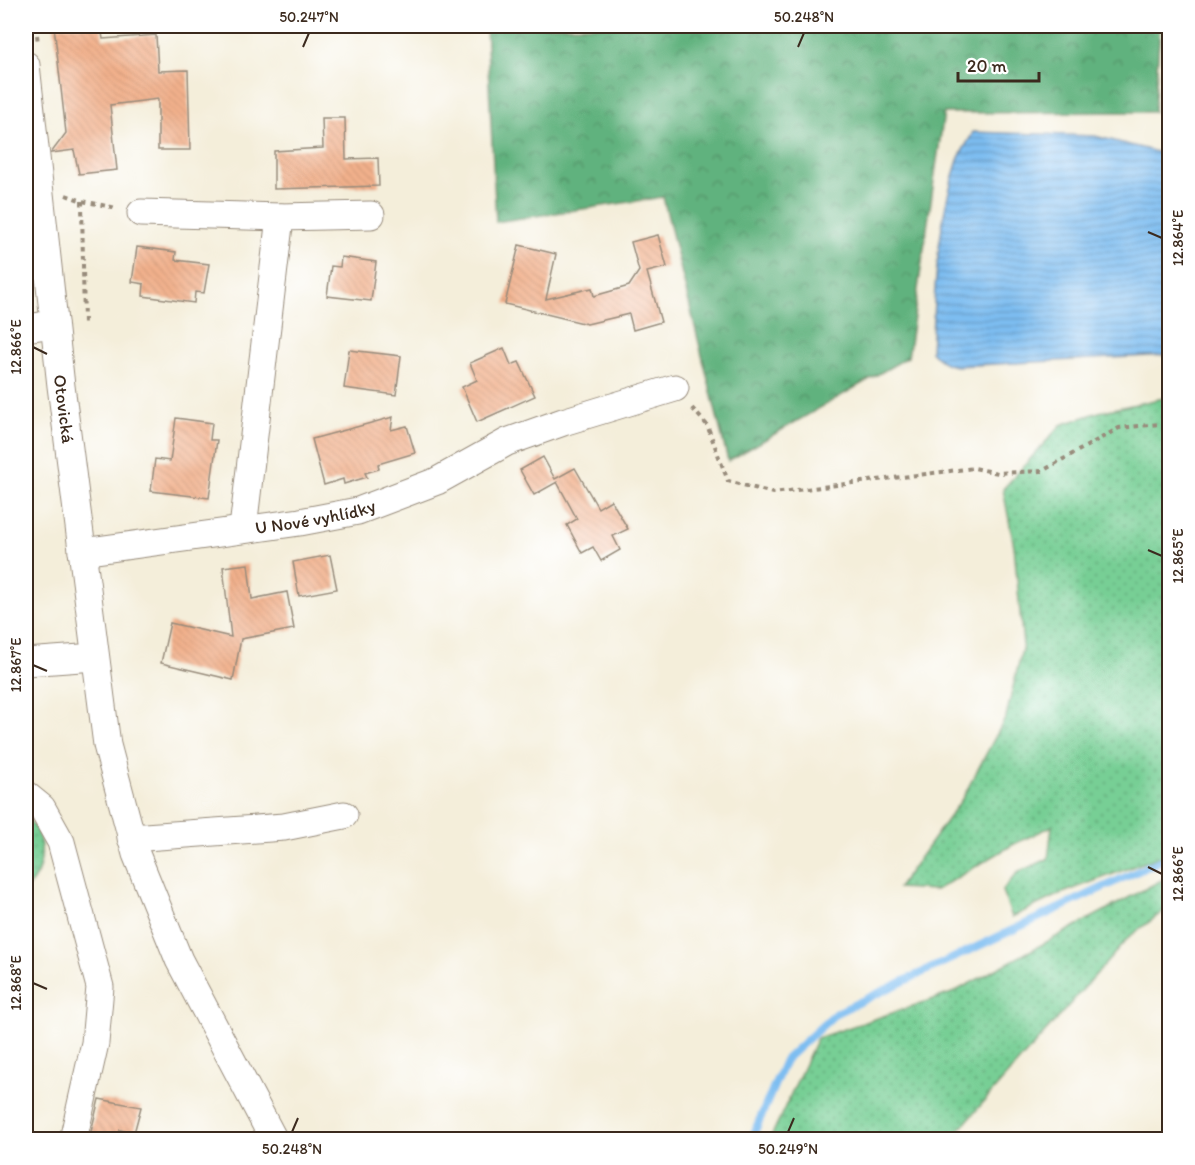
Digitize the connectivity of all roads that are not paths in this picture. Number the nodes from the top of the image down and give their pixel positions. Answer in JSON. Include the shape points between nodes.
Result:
{"nodes":[{"id":1,"x":26,"y":65,"type":"edge"},
{"id":2,"x":29,"y":130,"type":"edge"},
{"id":3,"x":141,"y":213,"type":"road end"},
{"id":4,"x":371,"y":215,"type":"dead end"},
{"id":5,"x":280,"y":217,"type":"junction"},
{"id":6,"x":54,"y":324,"type":"junction"},
{"id":7,"x":26,"y":328,"type":"edge"},
{"id":8,"x":675,"y":388,"type":"road end"},
{"id":9,"x":243,"y":528,"type":"junction"},
{"id":10,"x":82,"y":552,"type":"junction"},
{"id":11,"x":26,"y":662,"type":"edge"},
{"id":12,"x":96,"y":669,"type":"junction"},
{"id":13,"x":26,"y":795,"type":"edge"},
{"id":14,"x":344,"y":815,"type":"dead end"},
{"id":15,"x":131,"y":838,"type":"junction"},
{"id":16,"x":73,"y":1140,"type":"edge"},
{"id":17,"x":274,"y":1140,"type":"edge"}],
"edges":[{"from":1,"to":2,"type":"street","name":"Otovická"},
{"from":2,"to":6,"type":"street","name":"Otovická"},
{"from":3,"to":5,"type":"street"},
{"from":4,"to":5,"type":"street"},
{"from":5,"to":9,"type":"street","name":"U Nové vyhlídky"},
{"from":6,"to":7,"type":"street"},
{"from":6,"to":10,"type":"street","name":"Otovická"},
{"from":8,"to":9,"type":"street","name":"U Nové vyhlídky","via":[[507,442],[437,482],[358,511]]},
{"from":9,"to":10,"type":"street"},
{"from":10,"to":12,"type":"street","name":"Otovická"},
{"from":11,"to":12,"type":"street"},
{"from":12,"to":15,"type":"street","name":"Otovická","via":[[107,745]]},
{"from":13,"to":16,"type":"street","via":[[42,808],[62,842],[100,987],[95,1043]]},
{"from":14,"to":15,"type":"street","via":[[284,827]]},
{"from":15,"to":17,"type":"street","name":"Otovická","via":[[179,960]]}]}
